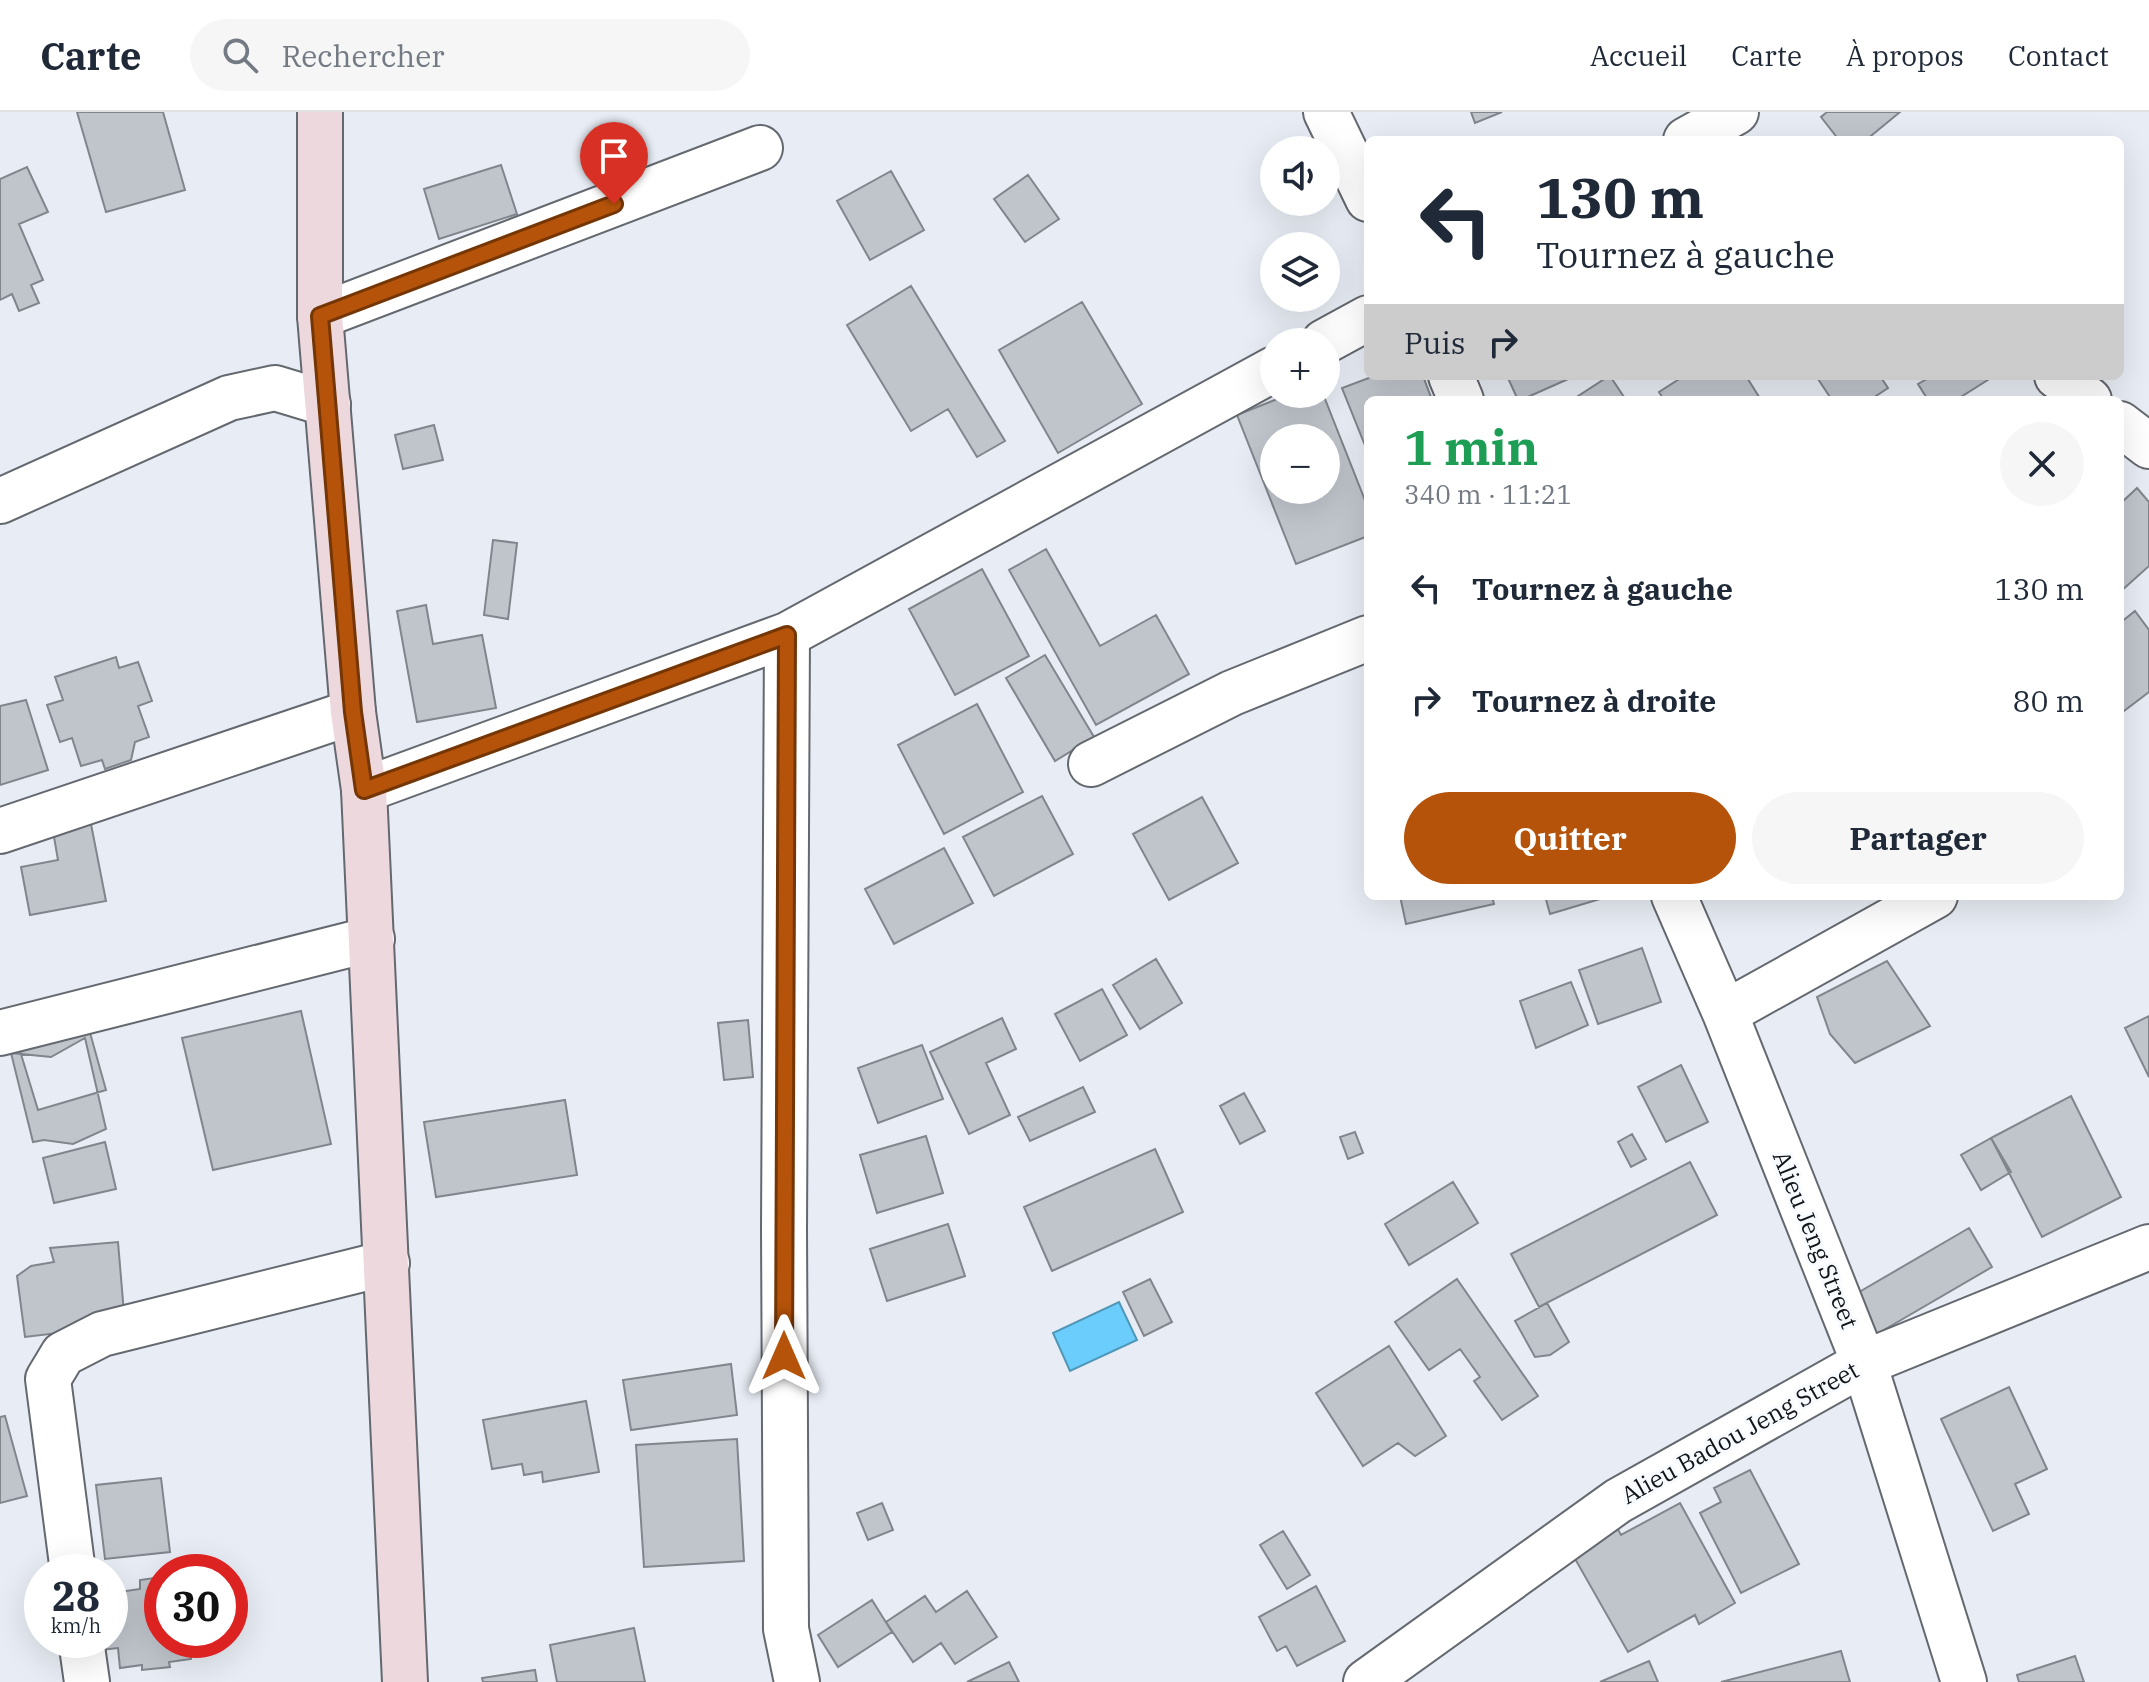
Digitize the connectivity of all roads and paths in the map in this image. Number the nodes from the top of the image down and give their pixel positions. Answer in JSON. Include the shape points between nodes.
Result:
{"nodes":[{"id":1,"x":320,"y":112,"type":"edge"},
{"id":2,"x":1326,"y":112,"type":"edge"},
{"id":3,"x":760,"y":148,"type":"dead end"},
{"id":4,"x":1364,"y":191,"type":"edge"},
{"id":5,"x":320,"y":316,"type":"junction"},
{"id":6,"x":1364,"y":320,"type":"edge"},
{"id":7,"x":1340,"y":333,"type":"edge"},
{"id":8,"x":1260,"y":377,"type":"edge"},
{"id":9,"x":2062,"y":380,"type":"edge"},
{"id":10,"x":2084,"y":396,"type":"edge"},
{"id":11,"x":328,"y":404,"type":"junction"},
{"id":12,"x":2124,"y":427,"type":"edge"},
{"id":13,"x":2149,"y":446,"type":"edge"},
{"id":14,"x":0,"y":501,"type":"edge"},
{"id":15,"x":787,"y":635,"type":"junction"},
{"id":16,"x":1364,"y":640,"type":"edge"},
{"id":17,"x":353,"y":712,"type":"junction"},
{"id":18,"x":1091,"y":764,"type":"dead end"},
{"id":19,"x":364,"y":790,"type":"junction"},
{"id":20,"x":0,"y":831,"type":"edge"},
{"id":21,"x":1676,"y":900,"type":"edge"},
{"id":22,"x":1928,"y":900,"type":"edge"},
{"id":23,"x":372,"y":939,"type":"junction"},
{"id":24,"x":1725,"y":1013,"type":"junction"},
{"id":25,"x":0,"y":1033,"type":"edge"},
{"id":26,"x":2149,"y":1247,"type":"edge"},
{"id":27,"x":387,"y":1263,"type":"junction"},
{"id":28,"x":1864,"y":1363,"type":"junction"},
{"id":29,"x":71,"y":1554,"type":"edge"},
{"id":30,"x":84,"y":1658,"type":"edge"},
{"id":31,"x":87,"y":1682,"type":"edge"},
{"id":32,"x":405,"y":1682,"type":"edge"},
{"id":33,"x":797,"y":1682,"type":"edge"},
{"id":34,"x":1366,"y":1682,"type":"edge"},
{"id":35,"x":1964,"y":1682,"type":"edge"}],
"edges":[{"from":1,"to":5,"type":"street"},
{"from":2,"to":4,"type":"street"},
{"from":3,"to":5,"type":"street"},
{"from":5,"to":11,"type":"street"},
{"from":6,"to":7,"type":"street"},
{"from":8,"to":15,"type":"street"},
{"from":9,"to":10,"type":"street"},
{"from":11,"to":14,"type":"street","via":[[275,388],[229,398]]},
{"from":11,"to":17,"type":"street"},
{"from":12,"to":13,"type":"street"},
{"from":15,"to":19,"type":"street"},
{"from":15,"to":33,"type":"street","via":[[786,1629]]},
{"from":16,"to":18,"type":"street","via":[[1232,693]]},
{"from":17,"to":19,"type":"street"},
{"from":17,"to":20,"type":"street"},
{"from":19,"to":23,"type":"street"},
{"from":21,"to":24,"type":"street","name":"Alieu Jeng Street"},
{"from":22,"to":24,"type":"street"},
{"from":23,"to":25,"type":"street"},
{"from":23,"to":27,"type":"street"},
{"from":24,"to":28,"type":"street","name":"Alieu Jeng Street"},
{"from":26,"to":28,"type":"street","name":"Alieu Badou Jeng Street"},
{"from":27,"to":29,"type":"street","via":[[102,1334],[63,1354],[48,1379]]},
{"from":27,"to":32,"type":"street"},
{"from":28,"to":34,"type":"street","name":"Alieu Badou Jeng Street","via":[[1618,1501]]},
{"from":28,"to":35,"type":"street","name":"Alieu Jeng Street"},
{"from":30,"to":31,"type":"street"}]}
